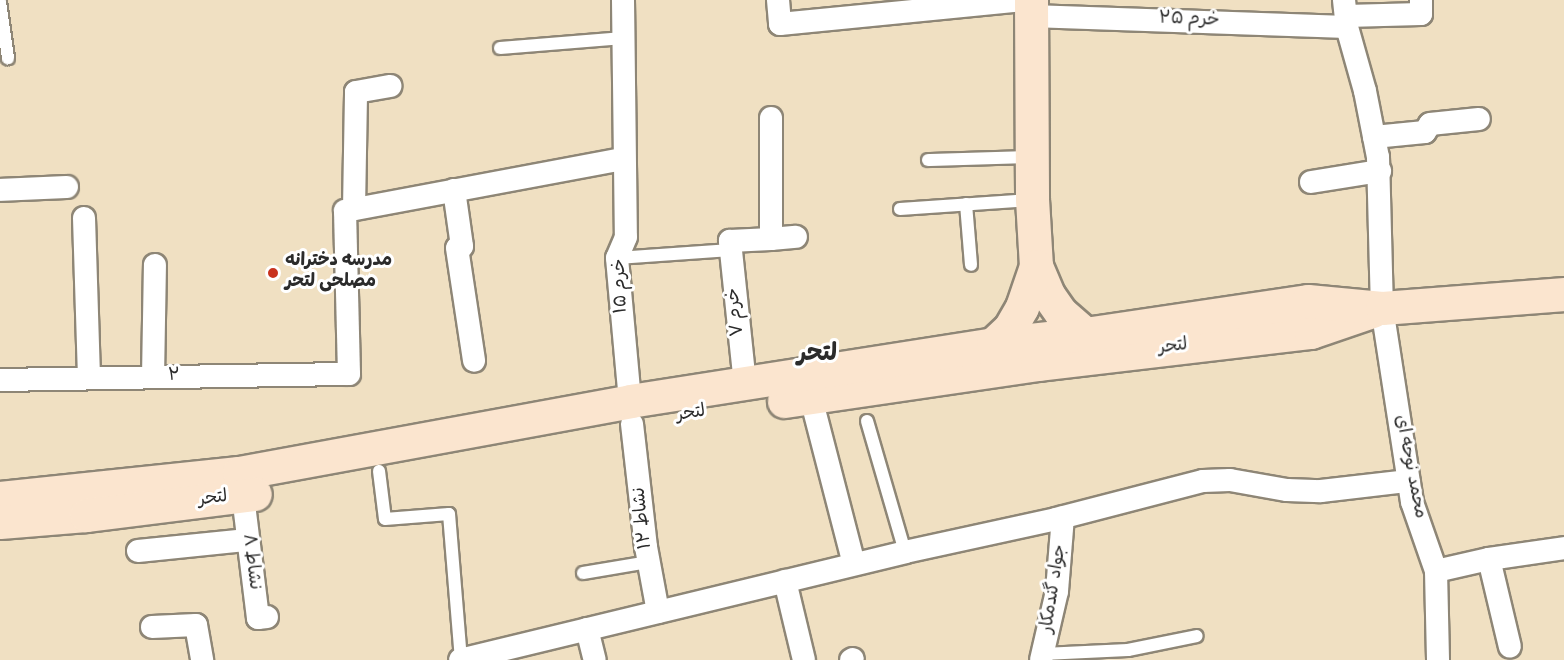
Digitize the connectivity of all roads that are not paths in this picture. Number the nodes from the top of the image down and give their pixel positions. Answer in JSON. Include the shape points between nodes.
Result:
{"nodes":[{"id":1,"x":623,"y":0,"type":"edge"},
{"id":2,"x":778,"y":0,"type":"edge"},
{"id":3,"x":1421,"y":0,"type":"edge"},
{"id":4,"x":0,"y":2,"type":"edge"},
{"id":5,"x":1030,"y":5,"type":"edge"},
{"id":6,"x":1346,"y":14,"type":"edge"},
{"id":7,"x":624,"y":38,"type":"junction"},
{"id":8,"x":500,"y":48,"type":"dead end"},
{"id":9,"x":8,"y":58,"type":"dead end"},
{"id":10,"x":390,"y":86,"type":"dead end"},
{"id":11,"x":771,"y":118,"type":"dead end"},
{"id":12,"x":1479,"y":119,"type":"dead end"},
{"id":13,"x":1374,"y":137,"type":"junction"},
{"id":14,"x":1032,"y":157,"type":"junction"},
{"id":15,"x":623,"y":159,"type":"junction"},
{"id":16,"x":928,"y":160,"type":"dead end"},
{"id":17,"x":1380,"y":171,"type":"junction"},
{"id":18,"x":1311,"y":182,"type":"dead end"},
{"id":19,"x":67,"y":187,"type":"dead end"},
{"id":20,"x":0,"y":190,"type":"edge"},
{"id":21,"x":454,"y":190,"type":"junction"},
{"id":22,"x":1032,"y":200,"type":"junction"},
{"id":23,"x":966,"y":204,"type":"junction"},
{"id":24,"x":900,"y":208,"type":"dead end"},
{"id":25,"x":354,"y":209,"type":"junction"},
{"id":26,"x":84,"y":218,"type":"dead end"},
{"id":27,"x":796,"y":237,"type":"dead end"},
{"id":28,"x":771,"y":238,"type":"junction"},
{"id":29,"x":730,"y":246,"type":"junction"},
{"id":30,"x":617,"y":258,"type":"junction"},
{"id":31,"x":155,"y":266,"type":"dead end"},
{"id":32,"x":971,"y":266,"type":"dead end"},
{"id":33,"x":1036,"y":266,"type":"junction"},
{"id":34,"x":1564,"y":294,"type":"edge"},
{"id":35,"x":1382,"y":308,"type":"junction"},
{"id":36,"x":1085,"y":334,"type":"junction"},
{"id":37,"x":993,"y":344,"type":"junction"},
{"id":38,"x":474,"y":361,"type":"dead end"},
{"id":39,"x":153,"y":377,"type":"junction"},
{"id":40,"x":89,"y":378,"type":"junction"},
{"id":41,"x":0,"y":380,"type":"edge"},
{"id":42,"x":745,"y":384,"type":"junction"},
{"id":43,"x":811,"y":398,"type":"junction"},
{"id":44,"x":631,"y":412,"type":"junction"},
{"id":45,"x":867,"y":421,"type":"dead end"},
{"id":46,"x":379,"y":471,"type":"junction"},
{"id":47,"x":1408,"y":481,"type":"junction"},
{"id":48,"x":243,"y":496,"type":"junction"},
{"id":49,"x":0,"y":498,"type":"edge"},
{"id":50,"x":84,"y":503,"type":"junction"},
{"id":51,"x":1063,"y":517,"type":"junction"},
{"id":52,"x":0,"y":522,"type":"edge"},
{"id":53,"x":247,"y":540,"type":"junction"},
{"id":54,"x":1564,"y":548,"type":"edge"},
{"id":55,"x":138,"y":551,"type":"dead end"},
{"id":56,"x":905,"y":552,"type":"junction"},
{"id":57,"x":1489,"y":559,"type":"junction"},
{"id":58,"x":649,"y":562,"type":"junction"},
{"id":59,"x":854,"y":564,"type":"junction"},
{"id":60,"x":1436,"y":571,"type":"junction"},
{"id":61,"x":583,"y":573,"type":"dead end"},
{"id":62,"x":785,"y":581,"type":"junction"},
{"id":63,"x":658,"y":612,"type":"junction"},
{"id":64,"x":267,"y":617,"type":"dead end"},
{"id":65,"x":152,"y":627,"type":"dead end"},
{"id":66,"x":587,"y":629,"type":"junction"},
{"id":67,"x":1197,"y":636,"type":"dead end"},
{"id":68,"x":1510,"y":648,"type":"dead end"},
{"id":69,"x":503,"y":655,"type":"edge"},
{"id":70,"x":1042,"y":657,"type":"edge"},
{"id":71,"x":202,"y":660,"type":"edge"},
{"id":72,"x":461,"y":660,"type":"edge"},
{"id":73,"x":595,"y":660,"type":"edge"},
{"id":74,"x":804,"y":660,"type":"edge"},
{"id":75,"x":1438,"y":660,"type":"edge"}],
"edges":[{"from":1,"to":7,"type":"street","name":"خرم ۱۵"},
{"from":2,"to":5,"type":"street","name":"خرم ۲۵","via":[[780,24]]},
{"from":3,"to":6,"type":"street","name":"خرم ۲۵","via":[[1421,14]]},
{"from":4,"to":9,"type":"lane"},
{"from":5,"to":6,"type":"street","name":"خرم ۲۵"},
{"from":5,"to":14,"type":"street"},
{"from":6,"to":13,"type":"street","name":"محمد نوحه ای"},
{"from":7,"to":8,"type":"lane"},
{"from":7,"to":15,"type":"street","name":"خرم ۱۵"},
{"from":10,"to":25,"type":"street","via":[[356,92]]},
{"from":11,"to":28,"type":"street"},
{"from":12,"to":13,"type":"street","via":[[1430,123],[1425,132]]},
{"from":13,"to":17,"type":"street","name":"محمد نوحه ای"},
{"from":14,"to":16,"type":"lane"},
{"from":14,"to":22,"type":"street"},
{"from":15,"to":21,"type":"street"},
{"from":15,"to":30,"type":"street","name":"خرم ۱۵","via":[[626,237]]},
{"from":17,"to":18,"type":"street"},
{"from":17,"to":35,"type":"street","name":"محمد نوحه ای"},
{"from":19,"to":20,"type":"street"},
{"from":21,"to":25,"type":"street"},
{"from":21,"to":38,"type":"street","via":[[462,246],[457,248]]},
{"from":22,"to":23,"type":"lane"},
{"from":22,"to":33,"type":"street"},
{"from":23,"to":24,"type":"lane"},
{"from":23,"to":32,"type":"lane"},
{"from":25,"to":39,"type":"street","name":"۲","via":[[345,211],[349,374]]},
{"from":26,"to":40,"type":"street"},
{"from":27,"to":28,"type":"street"},
{"from":28,"to":29,"type":"street"},
{"from":29,"to":30,"type":"lane"},
{"from":29,"to":42,"type":"street","name":"خرم ۷"},
{"from":30,"to":44,"type":"street","name":"خرم ۱۵"},
{"from":31,"to":39,"type":"street"},
{"from":33,"to":36,"type":"street","via":[[1048,296]]},
{"from":33,"to":37,"type":"street","via":[[1022,307],[1010,328]]},
{"from":34,"to":35,"type":"street","name":"لتحر"},
{"from":35,"to":36,"type":"street","name":"لتحر","via":[[1308,301]]},
{"from":35,"to":43,"type":"street","name":"لتحر","via":[[1311,332],[1037,364]]},
{"from":35,"to":47,"type":"street","name":"محمد نوحه ای"},
{"from":36,"to":37,"type":"street","name":"لتحر"},
{"from":37,"to":42,"type":"street","name":"لتحر"},
{"from":39,"to":40,"type":"street","name":"۲"},
{"from":40,"to":41,"type":"street","name":"۲"},
{"from":42,"to":44,"type":"street","name":"لتحر"},
{"from":43,"to":44,"type":"street","name":"لتحر"},
{"from":43,"to":59,"type":"street"},
{"from":44,"to":46,"type":"street","name":"لتحر"},
{"from":44,"to":50,"type":"street","name":"لتحر","via":[[239,473]]},
{"from":44,"to":58,"type":"street","name":"نشاط ۱۲"},
{"from":45,"to":56,"type":"lane"},
{"from":46,"to":48,"type":"street","name":"لتحر"},
{"from":46,"to":72,"type":"lane","via":[[385,519],[449,514]]},
{"from":47,"to":51,"type":"street","via":[[1321,491],[1287,490],[1230,480],[1203,481]]},
{"from":47,"to":60,"type":"street","name":"محمد نوحه ای"},
{"from":48,"to":50,"type":"street","name":"لتحر"},
{"from":48,"to":53,"type":"street","name":"نشاط ۸"},
{"from":49,"to":50,"type":"street","name":"لتحر"},
{"from":50,"to":52,"type":"street","name":"لتحر"},
{"from":51,"to":56,"type":"street"},
{"from":51,"to":70,"type":"street","name":"جواد گندمکار","via":[[1057,591]]},
{"from":53,"to":55,"type":"street"},
{"from":53,"to":64,"type":"street","name":"نشاط ۸","via":[[258,618]]},
{"from":54,"to":57,"type":"street"},
{"from":56,"to":59,"type":"street"},
{"from":57,"to":60,"type":"street"},
{"from":57,"to":68,"type":"street"},
{"from":58,"to":61,"type":"lane"},
{"from":58,"to":63,"type":"street","name":"نشاط ۱۲"},
{"from":59,"to":62,"type":"street"},
{"from":60,"to":75,"type":"street","name":"محمد نوحه ای"},
{"from":62,"to":63,"type":"street"},
{"from":62,"to":74,"type":"street"},
{"from":63,"to":66,"type":"street"},
{"from":65,"to":71,"type":"street","via":[[196,625]]},
{"from":66,"to":69,"type":"street"},
{"from":66,"to":73,"type":"street"},
{"from":67,"to":70,"type":"lane","via":[[1128,650]]},
{"from":69,"to":72,"type":"street"}]}
